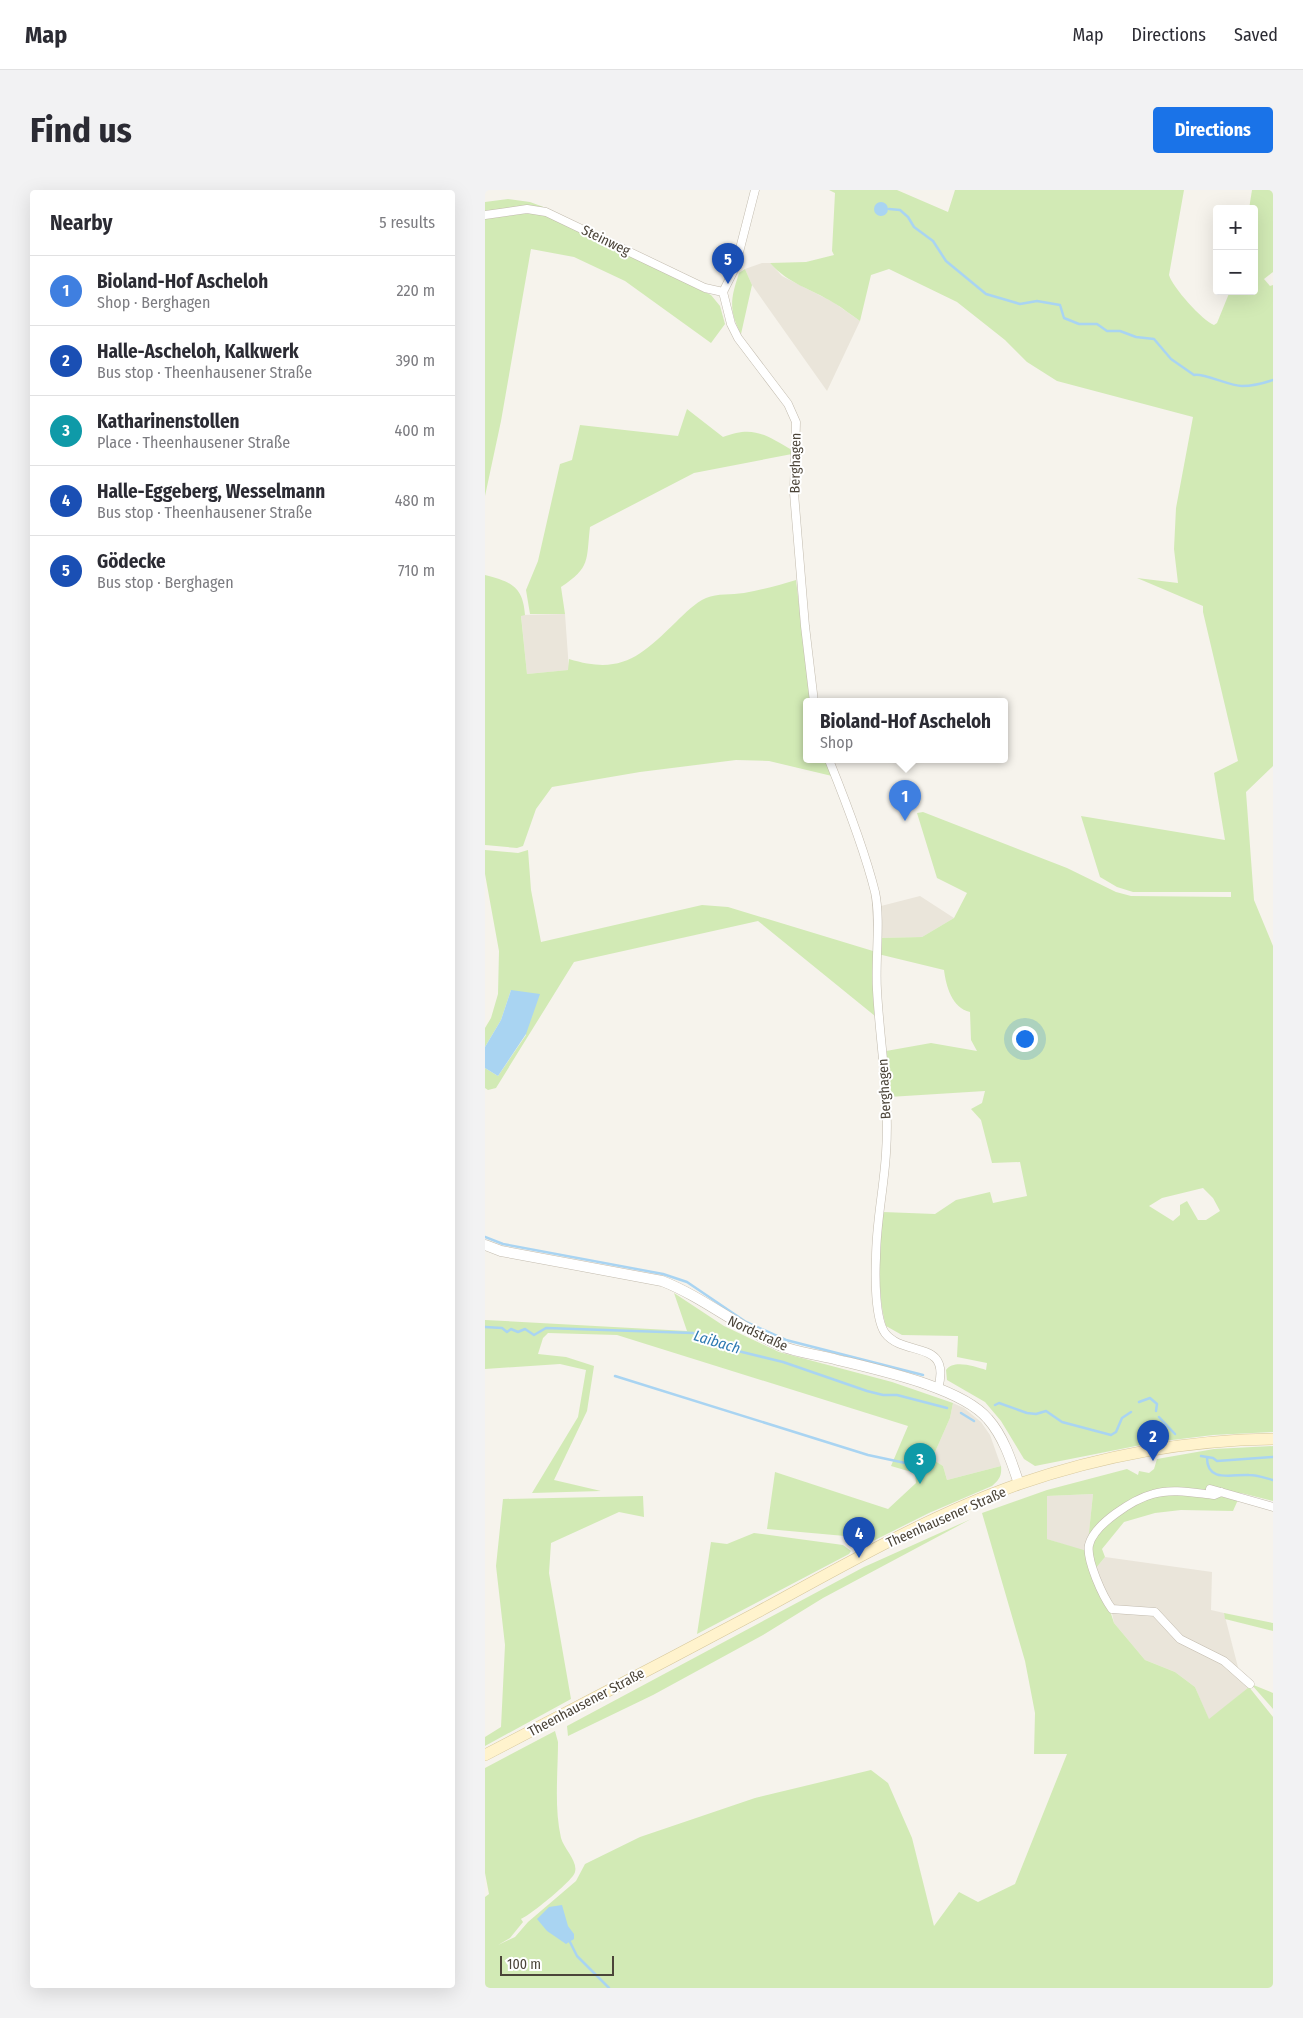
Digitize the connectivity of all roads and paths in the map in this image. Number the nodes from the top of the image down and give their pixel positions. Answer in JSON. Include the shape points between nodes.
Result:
{"nodes":[{"id":1,"x":755,"y":190,"type":"edge"},
{"id":2,"x":485,"y":215,"type":"edge"},
{"id":3,"x":723,"y":292,"type":"junction"},
{"id":4,"x":814,"y":698,"type":"edge"},
{"id":5,"x":830,"y":763,"type":"edge"},
{"id":6,"x":485,"y":1245,"type":"edge"},
{"id":7,"x":938,"y":1389,"type":"junction"},
{"id":8,"x":1273,"y":1439,"type":"edge"},
{"id":9,"x":1019,"y":1484,"type":"junction"},
{"id":10,"x":1210,"y":1489,"type":"dead end"},
{"id":11,"x":1221,"y":1492,"type":"junction"},
{"id":12,"x":1273,"y":1507,"type":"edge"},
{"id":13,"x":1250,"y":1684,"type":"dead end"},
{"id":14,"x":485,"y":1755,"type":"edge"}],
"edges":[{"from":1,"to":3,"type":"street","via":[[735,268]]},
{"from":2,"to":3,"type":"street","name":"Steinweg","via":[[527,209],[546,212],[705,288]]},
{"from":3,"to":4,"type":"street","name":"Berghagen","via":[[738,338],[787,404],[796,422],[794,494]]},
{"from":5,"to":7,"type":"street","name":"Berghagen","via":[[871,877],[877,909],[877,990],[887,1097],[887,1152],[875,1258],[881,1327],[890,1339],[923,1350],[938,1361],[941,1372]]},
{"from":6,"to":7,"type":"street","name":"Nordstraße","via":[[501,1251],[662,1281],[683,1289],[721,1315],[781,1346]]},
{"from":7,"to":9,"type":"street","name":"Nordstraße","via":[[977,1408],[988,1419]]},
{"from":8,"to":9,"type":"main road","name":"Theenhausener Straße","via":[[1214,1441],[1132,1454]]},
{"from":9,"to":14,"type":"main road","name":"Theenhausener Straße","via":[[956,1510],[859,1558]]},
{"from":10,"to":11,"type":"street"},
{"from":11,"to":12,"type":"street"},
{"from":11,"to":13,"type":"street","via":[[1214,1495],[1164,1492],[1144,1497],[1108,1519],[1092,1538],[1089,1553],[1101,1589],[1112,1609],[1155,1612],[1180,1639],[1223,1661]]}]}
